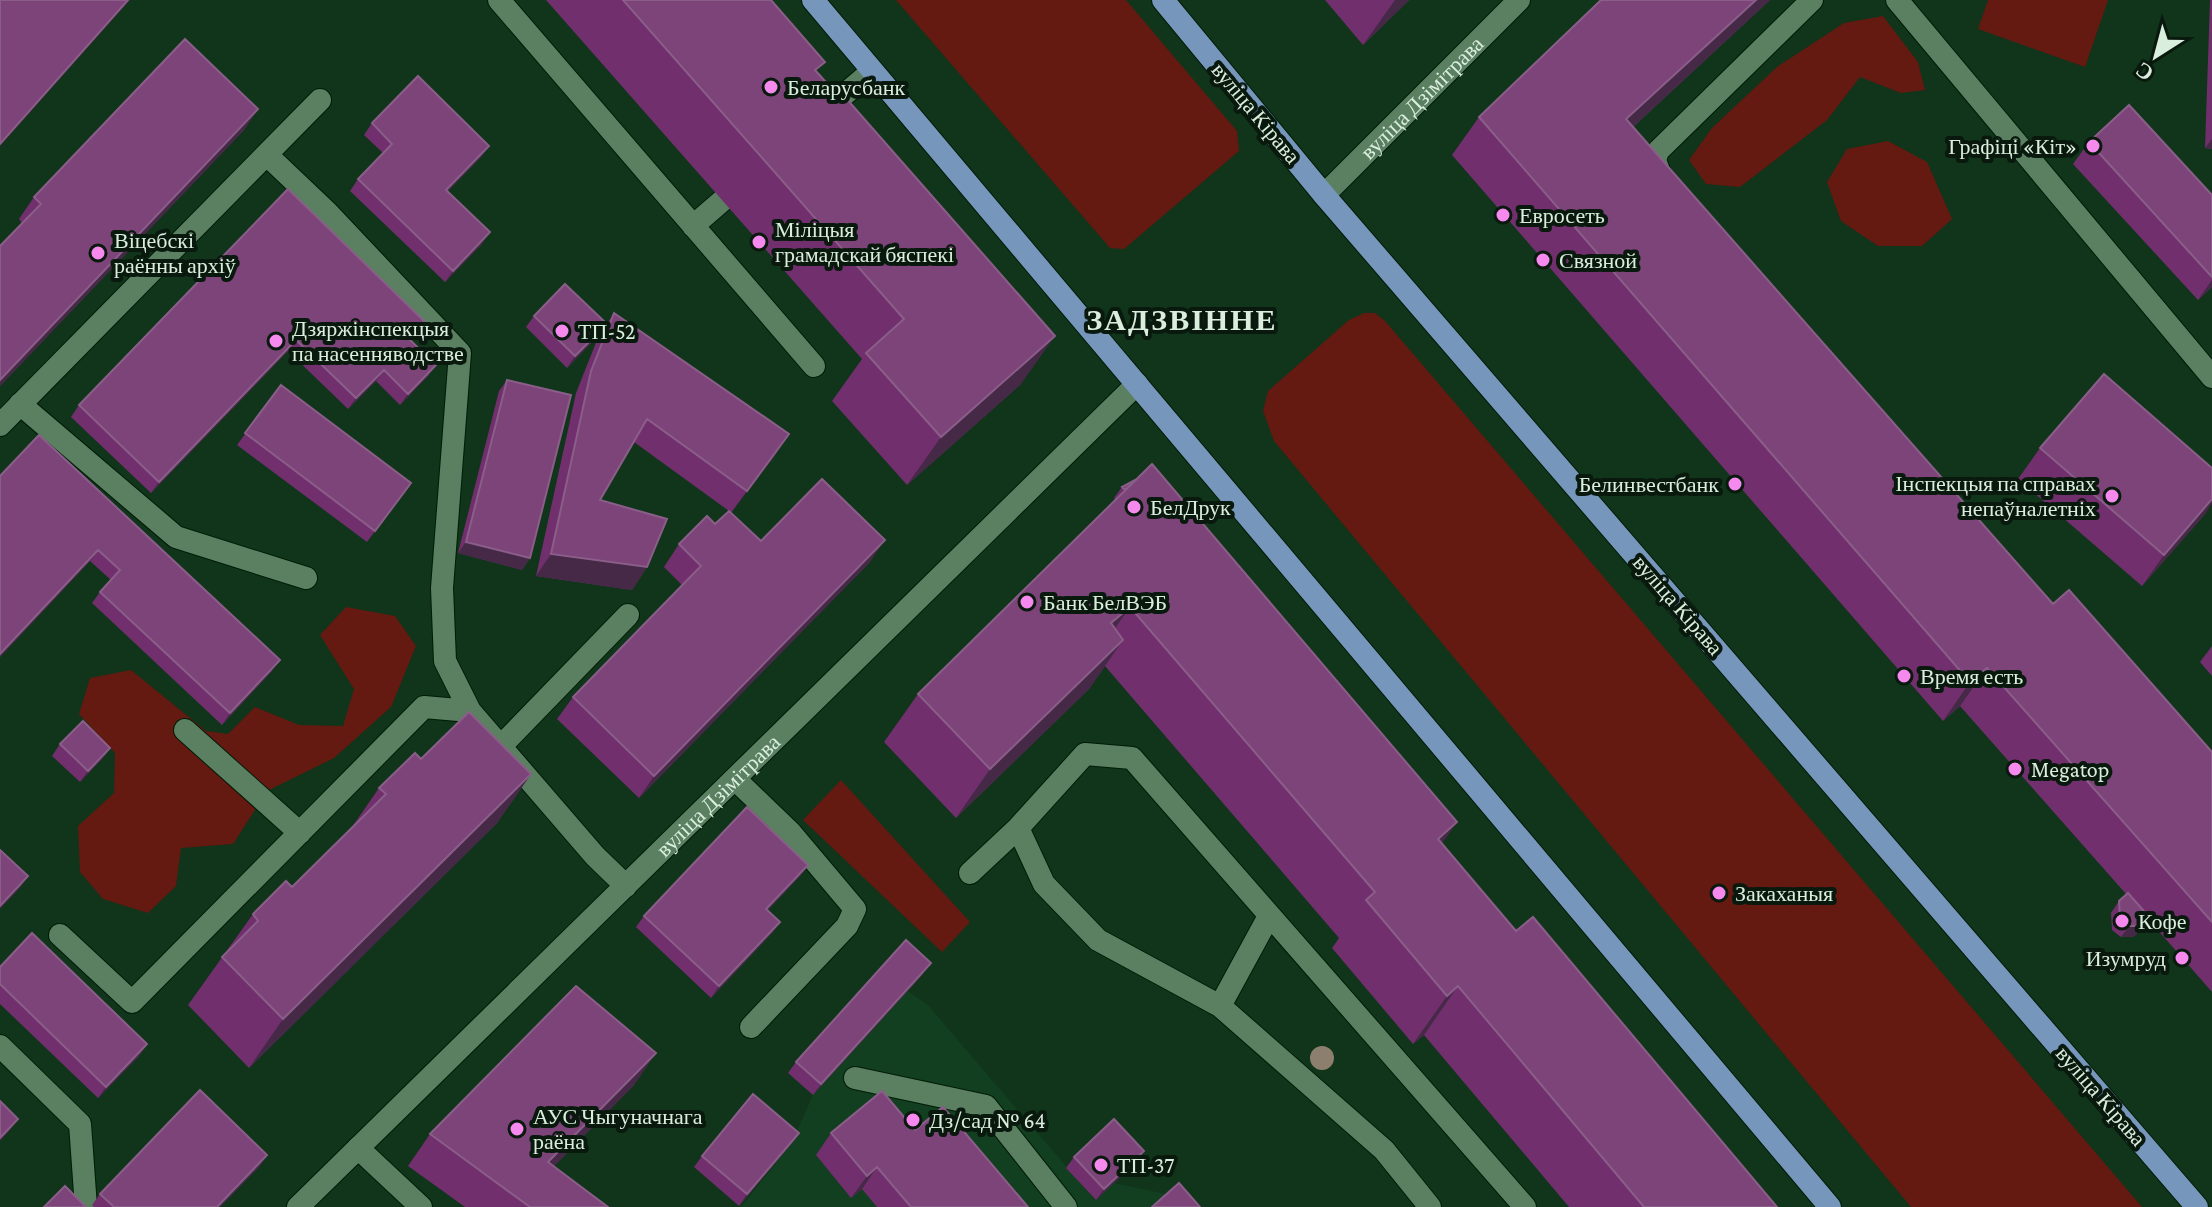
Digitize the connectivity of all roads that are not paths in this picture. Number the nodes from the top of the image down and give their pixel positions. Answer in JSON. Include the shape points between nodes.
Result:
{"nodes":[{"id":1,"x":499,"y":0,"type":"edge"},
{"id":2,"x":813,"y":0,"type":"edge"},
{"id":3,"x":1163,"y":0,"type":"edge"},
{"id":4,"x":1519,"y":0,"type":"edge"},
{"id":5,"x":1812,"y":0,"type":"edge"},
{"id":6,"x":1897,"y":0,"type":"edge"},
{"id":7,"x":872,"y":71,"type":"junction"},
{"id":8,"x":320,"y":100,"type":"dead end"},
{"id":9,"x":806,"y":128,"type":"edge"},
{"id":10,"x":267,"y":155,"type":"junction"},
{"id":11,"x":1324,"y":195,"type":"junction"},
{"id":12,"x":1677,"y":198,"type":"edge"},
{"id":13,"x":723,"y":200,"type":"dead end"},
{"id":14,"x":693,"y":226,"type":"junction"},
{"id":15,"x":814,"y":366,"type":"dead end"},
{"id":16,"x":2212,"y":377,"type":"edge"},
{"id":17,"x":1137,"y":384,"type":"junction"},
{"id":18,"x":20,"y":404,"type":"junction"},
{"id":19,"x":0,"y":425,"type":"edge"},
{"id":20,"x":306,"y":578,"type":"dead end"},
{"id":21,"x":628,"y":615,"type":"dead end"},
{"id":22,"x":470,"y":711,"type":"junction"},
{"id":23,"x":185,"y":730,"type":"dead end"},
{"id":24,"x":501,"y":746,"type":"junction"},
{"id":25,"x":735,"y":779,"type":"junction"},
{"id":26,"x":1018,"y":828,"type":"junction"},
{"id":27,"x":300,"y":833,"type":"junction"},
{"id":28,"x":970,"y":873,"type":"dead end"},
{"id":29,"x":626,"y":886,"type":"junction"},
{"id":30,"x":1269,"y":916,"type":"junction"},
{"id":31,"x":60,"y":935,"type":"dead end"},
{"id":32,"x":1220,"y":1006,"type":"junction"},
{"id":33,"x":751,"y":1027,"type":"dead end"},
{"id":34,"x":0,"y":1046,"type":"edge"},
{"id":35,"x":855,"y":1078,"type":"dead end"},
{"id":36,"x":358,"y":1148,"type":"junction"},
{"id":37,"x":1424,"y":1205,"type":"edge"},
{"id":38,"x":86,"y":1207,"type":"edge"},
{"id":39,"x":298,"y":1207,"type":"edge"},
{"id":40,"x":421,"y":1207,"type":"edge"},
{"id":41,"x":1066,"y":1207,"type":"edge"},
{"id":42,"x":1525,"y":1207,"type":"edge"},
{"id":43,"x":1830,"y":1207,"type":"edge"},
{"id":44,"x":2197,"y":1207,"type":"edge"}],
"edges":[{"from":1,"to":14,"type":"street"},
{"from":2,"to":7,"type":"main road"},
{"from":3,"to":11,"type":"main road","name":"вуліца Кірава"},
{"from":4,"to":11,"type":"street","name":"вуліца Дзімітрава"},
{"from":5,"to":12,"type":"street","via":[[1658,151],[1658,174]]},
{"from":6,"to":16,"type":"street"},
{"from":7,"to":9,"type":"street"},
{"from":7,"to":17,"type":"main road"},
{"from":8,"to":10,"type":"street"},
{"from":10,"to":18,"type":"street"},
{"from":10,"to":22,"type":"street","via":[[460,353],[442,588],[445,661]]},
{"from":11,"to":44,"type":"main road","name":"вуліца Кірава"},
{"from":13,"to":14,"type":"street"},
{"from":14,"to":15,"type":"street"},
{"from":17,"to":25,"type":"street","name":"вуліца Дзімітрава"},
{"from":17,"to":43,"type":"main road"},
{"from":18,"to":19,"type":"street"},
{"from":18,"to":20,"type":"street","via":[[176,537]]},
{"from":21,"to":24,"type":"street"},
{"from":22,"to":24,"type":"street"},
{"from":22,"to":27,"type":"street","via":[[424,707]]},
{"from":23,"to":27,"type":"street"},
{"from":24,"to":29,"type":"street"},
{"from":25,"to":29,"type":"street","name":"вуліца Дзімітрава"},
{"from":25,"to":33,"type":"street","via":[[791,833],[855,909],[847,926]]},
{"from":26,"to":28,"type":"street"},
{"from":26,"to":30,"type":"street","via":[[1085,754],[1132,758]]},
{"from":26,"to":32,"type":"street","via":[[1044,884],[1098,940]]},
{"from":27,"to":31,"type":"street","via":[[132,1002]]},
{"from":29,"to":36,"type":"street","name":"вуліца Дзімітрава"},
{"from":30,"to":32,"type":"street"},
{"from":30,"to":42,"type":"street"},
{"from":32,"to":37,"type":"street","via":[[1384,1150]]},
{"from":34,"to":38,"type":"street","via":[[80,1124]]},
{"from":35,"to":41,"type":"street","via":[[986,1106]]},
{"from":36,"to":39,"type":"street","name":"вуліца Дзімітрава"},
{"from":36,"to":40,"type":"street"}]}
